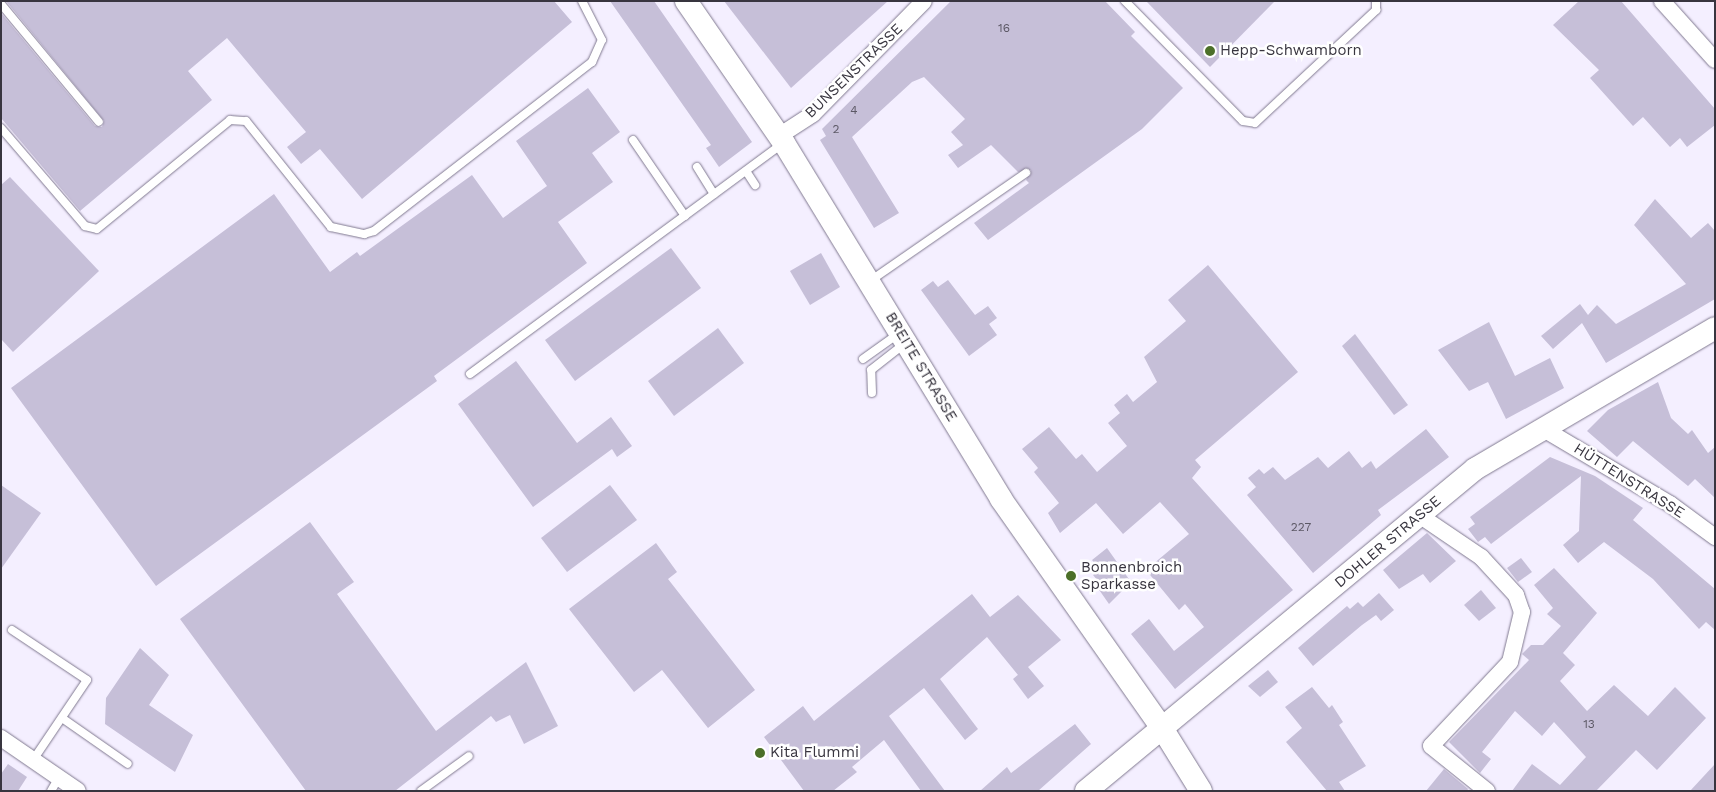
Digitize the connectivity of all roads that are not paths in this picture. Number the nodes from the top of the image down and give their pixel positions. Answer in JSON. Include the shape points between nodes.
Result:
{"nodes":[{"id":1,"x":582,"y":1,"type":"edge"},
{"id":2,"x":686,"y":1,"type":"edge"},
{"id":3,"x":924,"y":1,"type":"edge"},
{"id":4,"x":1125,"y":1,"type":"edge"},
{"id":5,"x":1376,"y":1,"type":"edge"},
{"id":6,"x":1662,"y":1,"type":"edge"},
{"id":7,"x":1,"y":4,"type":"edge"},
{"id":8,"x":1715,"y":60,"type":"edge"},
{"id":9,"x":99,"y":122,"type":"dead end"},
{"id":10,"x":1,"y":128,"type":"edge"},
{"id":11,"x":633,"y":140,"type":"dead end"},
{"id":12,"x":782,"y":140,"type":"junction"},
{"id":13,"x":697,"y":167,"type":"dead end"},
{"id":14,"x":746,"y":171,"type":"junction"},
{"id":15,"x":1026,"y":173,"type":"dead end"},
{"id":16,"x":755,"y":185,"type":"dead end"},
{"id":17,"x":714,"y":194,"type":"junction"},
{"id":18,"x":684,"y":216,"type":"junction"},
{"id":19,"x":869,"y":282,"type":"junction"},
{"id":20,"x":1715,"y":328,"type":"edge"},
{"id":21,"x":903,"y":338,"type":"junction"},
{"id":22,"x":862,"y":359,"type":"dead end"},
{"id":23,"x":470,"y":374,"type":"dead end"},
{"id":24,"x":872,"y":393,"type":"dead end"},
{"id":25,"x":1542,"y":428,"type":"junction"},
{"id":26,"x":1419,"y":515,"type":"junction"},
{"id":27,"x":1715,"y":537,"type":"edge"},
{"id":28,"x":12,"y":630,"type":"dead end"},
{"id":29,"x":62,"y":718,"type":"junction"},
{"id":30,"x":1162,"y":728,"type":"junction"},
{"id":31,"x":1,"y":738,"type":"edge"},
{"id":32,"x":469,"y":756,"type":"dead end"},
{"id":33,"x":33,"y":760,"type":"junction"},
{"id":34,"x":128,"y":764,"type":"dead end"},
{"id":35,"x":55,"y":784,"type":"edge"},
{"id":36,"x":78,"y":791,"type":"edge"},
{"id":37,"x":421,"y":791,"type":"edge"},
{"id":38,"x":1086,"y":791,"type":"edge"},
{"id":39,"x":1201,"y":791,"type":"edge"},
{"id":40,"x":1487,"y":791,"type":"edge"}],
"edges":[{"from":1,"to":10,"type":"lane","via":[[602,40],[592,62],[374,231],[364,234],[331,227],[246,121],[230,120],[97,229],[85,226]]},
{"from":2,"to":12,"type":"main road","name":"BREITE STRASSE"},
{"from":3,"to":12,"type":"street","name":"BUNSENSTRASSE","via":[[813,114]]},
{"from":4,"to":5,"type":"lane","via":[[1244,121],[1255,123],[1376,10]]},
{"from":6,"to":8,"type":"street"},
{"from":7,"to":9,"type":"lane"},
{"from":11,"to":18,"type":"lane"},
{"from":12,"to":14,"type":"lane"},
{"from":12,"to":19,"type":"main road","name":"BREITE STRASSE"},
{"from":13,"to":17,"type":"lane"},
{"from":14,"to":16,"type":"lane"},
{"from":14,"to":17,"type":"lane"},
{"from":15,"to":19,"type":"lane"},
{"from":17,"to":18,"type":"lane"},
{"from":18,"to":23,"type":"lane"},
{"from":19,"to":21,"type":"main road","name":"BREITE STRASSE"},
{"from":20,"to":25,"type":"main road","name":"DOHLER STRASSE"},
{"from":21,"to":22,"type":"lane"},
{"from":21,"to":24,"type":"lane","via":[[871,370]]},
{"from":21,"to":30,"type":"main road","name":"BREITE STRASSE","via":[[1058,584]]},
{"from":25,"to":26,"type":"main road","name":"DOHLER STRASSE","via":[[1475,469]]},
{"from":25,"to":27,"type":"street","name":"HÜTTENSTRASSE","via":[[1670,504]]},
{"from":26,"to":30,"type":"main road","name":"DOHLER STRASSE"},
{"from":26,"to":40,"type":"street","via":[[1481,557],[1516,595],[1522,612],[1510,662],[1431,746]]},
{"from":28,"to":29,"type":"lane","via":[[87,680]]},
{"from":29,"to":33,"type":"lane"},
{"from":29,"to":34,"type":"lane"},
{"from":30,"to":38,"type":"main road","name":"DOHLER STRASSE"},
{"from":30,"to":39,"type":"main road","name":"BREITE STRASSE"},
{"from":31,"to":33,"type":"street"},
{"from":32,"to":37,"type":"lane"},
{"from":33,"to":35,"type":"street"},
{"from":35,"to":36,"type":"street"}]}
